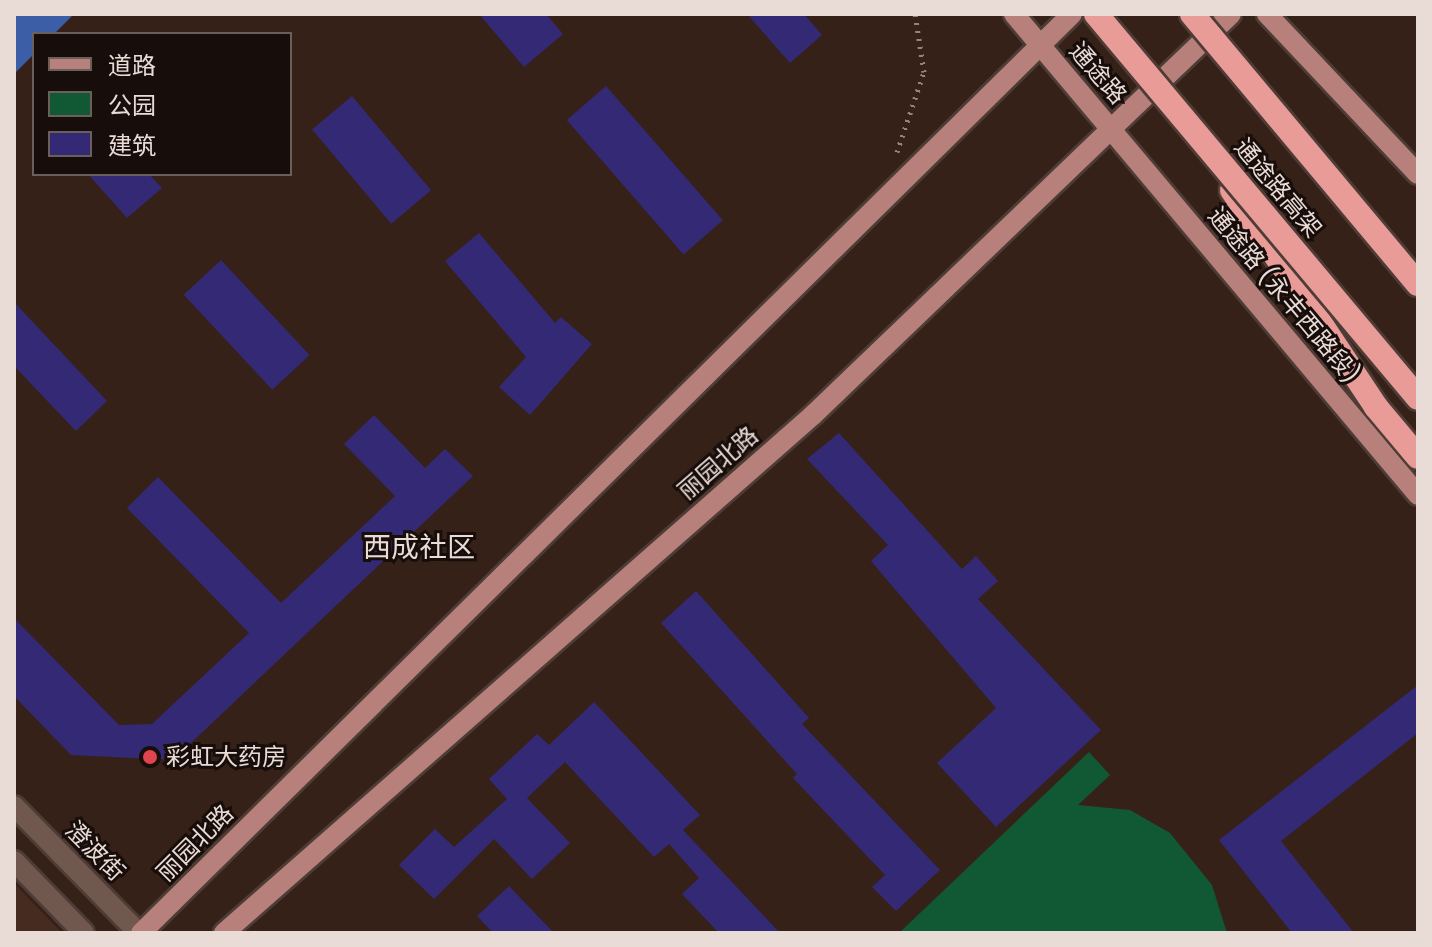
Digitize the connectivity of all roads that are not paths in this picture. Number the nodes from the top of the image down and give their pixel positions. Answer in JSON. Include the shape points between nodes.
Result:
{"nodes":[{"id":1,"x":1014,"y":14,"type":"edge"},
{"id":2,"x":1072,"y":14,"type":"edge"},
{"id":3,"x":1096,"y":14,"type":"edge"},
{"id":4,"x":1192,"y":14,"type":"edge"},
{"id":5,"x":1231,"y":14,"type":"edge"},
{"id":6,"x":1267,"y":14,"type":"edge"},
{"id":7,"x":1040,"y":45,"type":"junction"},
{"id":8,"x":1111,"y":129,"type":"junction"},
{"id":9,"x":1193,"y":131,"type":"junction"},
{"id":10,"x":1418,"y":174,"type":"edge"},
{"id":11,"x":1418,"y":284,"type":"edge"},
{"id":12,"x":1418,"y":398,"type":"edge"},
{"id":13,"x":1418,"y":457,"type":"edge"},
{"id":14,"x":1418,"y":495,"type":"edge"},
{"id":15,"x":14,"y":806,"type":"edge"},
{"id":16,"x":14,"y":861,"type":"edge"},
{"id":17,"x":84,"y":933,"type":"edge"},
{"id":18,"x":140,"y":933,"type":"edge"},
{"id":19,"x":224,"y":933,"type":"edge"}],
"edges":[{"from":1,"to":7,"type":"main road","name":"通途路"},
{"from":2,"to":7,"type":"main road","name":"丽园北路"},
{"from":3,"to":9,"type":"highway","name":"通途路高架","bridge":true},
{"from":4,"to":11,"type":"highway","name":"通途路高架","bridge":true},
{"from":5,"to":8,"type":"main road","name":"丽园北路"},
{"from":6,"to":10,"type":"main road"},
{"from":7,"to":8,"type":"main road","name":"通途路"},
{"from":7,"to":18,"type":"main road","name":"丽园北路"},
{"from":8,"to":14,"type":"main road","name":"通途路 (永丰西路段)"},
{"from":8,"to":19,"type":"main road","name":"丽园北路","via":[[813,415]]},
{"from":9,"to":12,"type":"highway","name":"通途路高架","bridge":true},
{"from":9,"to":13,"type":"highway","bridge":true,"via":[[1376,407]]},
{"from":15,"to":18,"type":"street","name":"澄波街"},
{"from":16,"to":17,"type":"street"}]}
